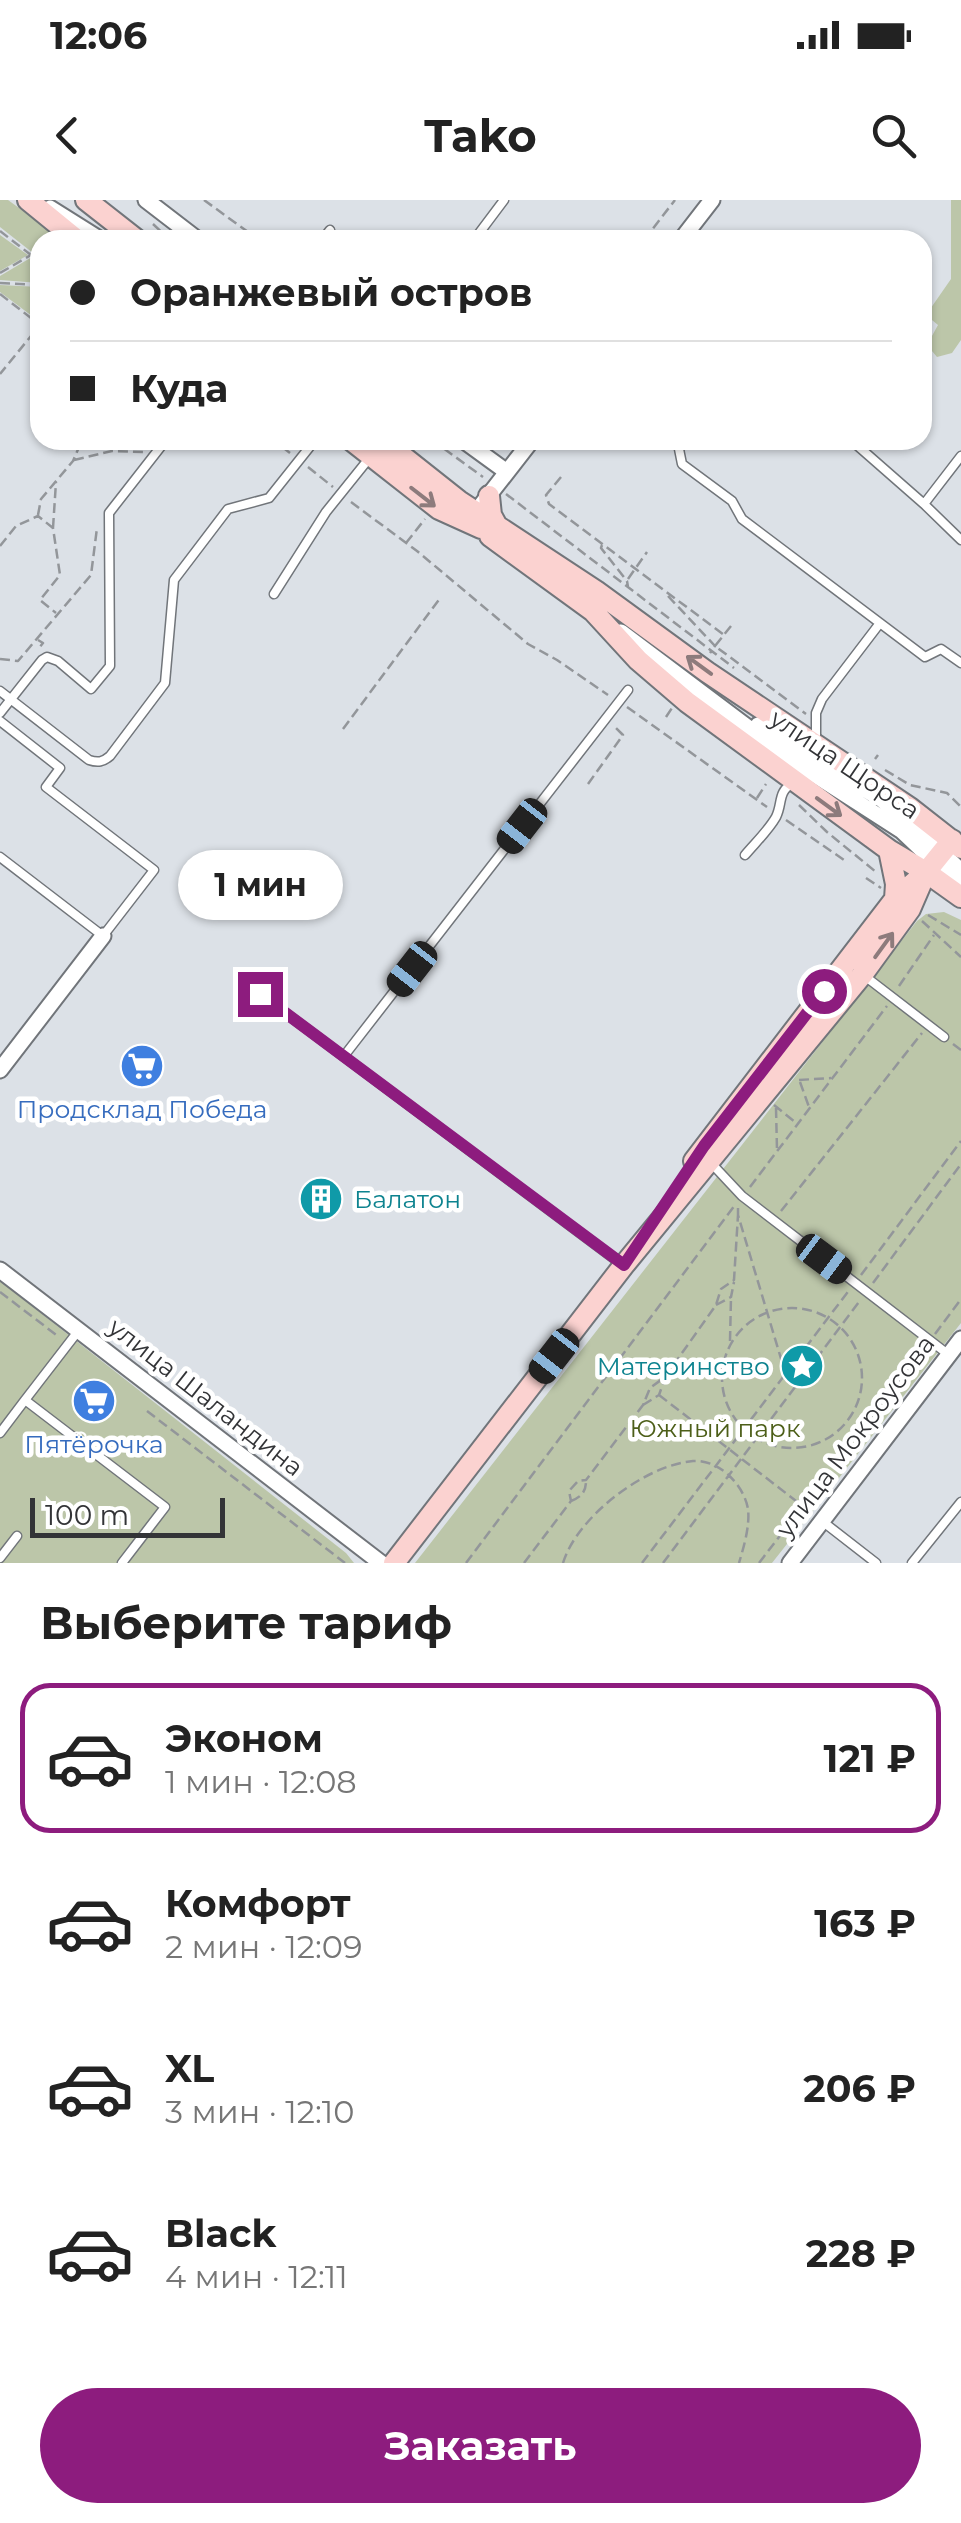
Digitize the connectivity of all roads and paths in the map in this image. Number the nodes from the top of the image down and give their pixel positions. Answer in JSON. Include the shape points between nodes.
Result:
{"nodes":[{"id":1,"x":28,"y":200,"type":"edge"},
{"id":2,"x":38,"y":200,"type":"edge"},
{"id":3,"x":56,"y":200,"type":"edge"},
{"id":4,"x":86,"y":200,"type":"edge"},
{"id":5,"x":146,"y":200,"type":"edge"},
{"id":6,"x":204,"y":200,"type":"edge"},
{"id":7,"x":504,"y":200,"type":"edge"},
{"id":8,"x":676,"y":200,"type":"edge"},
{"id":9,"x":712,"y":200,"type":"edge"},
{"id":10,"x":66,"y":230,"type":"edge"},
{"id":11,"x":88,"y":230,"type":"edge"},
{"id":12,"x":92,"y":230,"type":"edge"},
{"id":13,"x":124,"y":230,"type":"edge"},
{"id":14,"x":185,"y":230,"type":"edge"},
{"id":15,"x":244,"y":230,"type":"edge"},
{"id":16,"x":482,"y":230,"type":"edge"},
{"id":17,"x":652,"y":230,"type":"edge"},
{"id":18,"x":689,"y":230,"type":"edge"},
{"id":19,"x":0,"y":231,"type":"edge"},
{"id":20,"x":30,"y":254,"type":"edge"},
{"id":21,"x":30,"y":256,"type":"edge"},
{"id":22,"x":0,"y":273,"type":"edge"},
{"id":23,"x":0,"y":283,"type":"edge"},
{"id":24,"x":30,"y":284,"type":"edge"},
{"id":25,"x":0,"y":294,"type":"edge"},
{"id":26,"x":30,"y":317,"type":"edge"},
{"id":27,"x":30,"y":336,"type":"edge"},
{"id":28,"x":2,"y":367,"type":"edge"},
{"id":29,"x":0,"y":374,"type":"edge"},
{"id":30,"x":77,"y":450,"type":"edge"},
{"id":31,"x":286,"y":450,"type":"edge"},
{"id":32,"x":307,"y":450,"type":"edge"},
{"id":33,"x":374,"y":450,"type":"edge"},
{"id":34,"x":378,"y":450,"type":"edge"},
{"id":35,"x":439,"y":450,"type":"edge"},
{"id":36,"x":477,"y":450,"type":"edge"},
{"id":37,"x":524,"y":450,"type":"edge"},
{"id":38,"x":680,"y":450,"type":"edge"},
{"id":39,"x":862,"y":450,"type":"edge"},
{"id":40,"x":156,"y":452,"type":"joint"},
{"id":41,"x":961,"y":456,"type":"edge"},
{"id":42,"x":72,"y":460,"type":"junction"},
{"id":43,"x":299,"y":460,"type":"junction"},
{"id":44,"x":507,"y":472,"type":"junction"},
{"id":45,"x":561,"y":476,"type":"dead end"},
{"id":46,"x":56,"y":480,"type":"junction"},
{"id":47,"x":341,"y":494,"type":"junction"},
{"id":48,"x":924,"y":504,"type":"junction"},
{"id":49,"x":39,"y":508,"type":"junction"},
{"id":50,"x":480,"y":512,"type":"junction"},
{"id":51,"x":109,"y":513,"type":"junction"},
{"id":52,"x":38,"y":516,"type":"junction"},
{"id":53,"x":29,"y":520,"type":"junction"},
{"id":54,"x":52,"y":528,"type":"junction"},
{"id":55,"x":961,"y":540,"type":"edge"},
{"id":56,"x":602,"y":544,"type":"junction"},
{"id":57,"x":0,"y":546,"type":"edge"},
{"id":58,"x":647,"y":552,"type":"dead end"},
{"id":59,"x":635,"y":569,"type":"junction"},
{"id":60,"x":274,"y":594,"type":"dead end"},
{"id":61,"x":442,"y":597,"type":"dead end"},
{"id":62,"x":593,"y":611,"type":"junction"},
{"id":63,"x":58,"y":614,"type":"junction"},
{"id":64,"x":880,"y":623,"type":"junction"},
{"id":65,"x":731,"y":626,"type":"dead end"},
{"id":66,"x":724,"y":635,"type":"junction"},
{"id":67,"x":37,"y":639,"type":"junction"},
{"id":68,"x":39,"y":648,"type":"dead end"},
{"id":69,"x":0,"y":660,"type":"edge"},
{"id":70,"x":961,"y":663,"type":"edge"},
{"id":71,"x":743,"y":676,"type":"dead end"},
{"id":72,"x":628,"y":690,"type":"dead end"},
{"id":73,"x":0,"y":691,"type":"edge"},
{"id":74,"x":10,"y":699,"type":"junction"},
{"id":75,"x":618,"y":702,"type":"junction"},
{"id":76,"x":0,"y":713,"type":"edge"},
{"id":77,"x":606,"y":718,"type":"junction"},
{"id":78,"x":0,"y":721,"type":"edge"},
{"id":79,"x":816,"y":721,"type":"junction"},
{"id":80,"x":342,"y":728,"type":"dead end"},
{"id":81,"x":816,"y":746,"type":"junction"},
{"id":82,"x":863,"y":756,"type":"dead end"},
{"id":83,"x":588,"y":784,"type":"dead end"},
{"id":84,"x":787,"y":790,"type":"junction"},
{"id":85,"x":961,"y":808,"type":"edge"},
{"id":86,"x":778,"y":814,"type":"junction"},
{"id":87,"x":948,"y":848,"type":"edge"},
{"id":88,"x":889,"y":850,"type":"junction"},
{"id":89,"x":745,"y":855,"type":"dead end"},
{"id":90,"x":0,"y":857,"type":"edge"},
{"id":91,"x":847,"y":862,"type":"dead end"},
{"id":92,"x":961,"y":871,"type":"edge"},
{"id":93,"x":961,"y":887,"type":"edge"},
{"id":94,"x":961,"y":898,"type":"edge"},
{"id":95,"x":896,"y":899,"type":"junction"},
{"id":96,"x":922,"y":922,"type":"dead end"},
{"id":97,"x":934,"y":935,"type":"junction"},
{"id":98,"x":104,"y":936,"type":"junction"},
{"id":99,"x":961,"y":957,"type":"edge"},
{"id":100,"x":862,"y":974,"type":"junction"},
{"id":101,"x":260,"y":994,"type":"dead end"},
{"id":102,"x":893,"y":997,"type":"junction"},
{"id":103,"x":928,"y":1025,"type":"junction"},
{"id":104,"x":944,"y":1037,"type":"dead end"},
{"id":105,"x":344,"y":1056,"type":"junction"},
{"id":106,"x":0,"y":1070,"type":"edge"},
{"id":107,"x":794,"y":1076,"type":"dead end"},
{"id":108,"x":832,"y":1078,"type":"junction"},
{"id":109,"x":799,"y":1080,"type":"junction"},
{"id":110,"x":809,"y":1108,"type":"junction"},
{"id":111,"x":798,"y":1124,"type":"junction"},
{"id":112,"x":777,"y":1138,"type":"junction"},
{"id":113,"x":784,"y":1141,"type":"junction"},
{"id":114,"x":961,"y":1141,"type":"edge"},
{"id":115,"x":777,"y":1150,"type":"junction"},
{"id":116,"x":709,"y":1161,"type":"junction"},
{"id":117,"x":961,"y":1164,"type":"edge"},
{"id":118,"x":742,"y":1196,"type":"junction"},
{"id":119,"x":738,"y":1206,"type":"dead end"},
{"id":120,"x":738,"y":1215,"type":"junction"},
{"id":121,"x":774,"y":1220,"type":"junction"},
{"id":122,"x":624,"y":1265,"type":"junction"},
{"id":123,"x":0,"y":1270,"type":"edge"},
{"id":124,"x":734,"y":1280,"type":"junction"},
{"id":125,"x":855,"y":1282,"type":"junction"},
{"id":126,"x":0,"y":1292,"type":"edge"},
{"id":127,"x":867,"y":1292,"type":"junction"},
{"id":128,"x":730,"y":1297,"type":"junction"},
{"id":129,"x":961,"y":1299,"type":"edge"},
{"id":130,"x":716,"y":1305,"type":"junction"},
{"id":131,"x":768,"y":1311,"type":"junction"},
{"id":132,"x":827,"y":1319,"type":"junction"},
{"id":133,"x":840,"y":1327,"type":"junction"},
{"id":134,"x":73,"y":1337,"type":"junction"},
{"id":135,"x":930,"y":1340,"type":"junction"},
{"id":136,"x":730,"y":1341,"type":"junction"},
{"id":137,"x":957,"y":1347,"type":"edge"},
{"id":138,"x":786,"y":1374,"type":"junction"},
{"id":139,"x":665,"y":1377,"type":"junction"},
{"id":140,"x":659,"y":1396,"type":"junction"},
{"id":141,"x":25,"y":1400,"type":"junction"},
{"id":142,"x":643,"y":1406,"type":"junction"},
{"id":143,"x":147,"y":1411,"type":"dead end"},
{"id":144,"x":745,"y":1428,"type":"junction"},
{"id":145,"x":0,"y":1433,"type":"edge"},
{"id":146,"x":757,"y":1438,"type":"junction"},
{"id":147,"x":728,"y":1449,"type":"junction"},
{"id":148,"x":741,"y":1459,"type":"junction"},
{"id":149,"x":716,"y":1466,"type":"junction"},
{"id":150,"x":729,"y":1475,"type":"junction"},
{"id":151,"x":586,"y":1480,"type":"junction"},
{"id":152,"x":571,"y":1501,"type":"junction"},
{"id":153,"x":961,"y":1502,"type":"edge"},
{"id":154,"x":803,"y":1506,"type":"junction"},
{"id":155,"x":822,"y":1521,"type":"junction"},
{"id":156,"x":17,"y":1536,"type":"dead end"},
{"id":157,"x":0,"y":1558,"type":"edge"},
{"id":158,"x":122,"y":1563,"type":"edge"},
{"id":159,"x":345,"y":1563,"type":"edge"},
{"id":160,"x":381,"y":1563,"type":"edge"},
{"id":161,"x":394,"y":1563,"type":"edge"},
{"id":162,"x":466,"y":1563,"type":"edge"},
{"id":163,"x":524,"y":1563,"type":"edge"},
{"id":164,"x":563,"y":1563,"type":"edge"},
{"id":165,"x":642,"y":1563,"type":"edge"},
{"id":166,"x":663,"y":1563,"type":"edge"},
{"id":167,"x":739,"y":1563,"type":"edge"},
{"id":168,"x":760,"y":1563,"type":"edge"},
{"id":169,"x":790,"y":1563,"type":"edge"},
{"id":170,"x":876,"y":1563,"type":"edge"},
{"id":171,"x":912,"y":1563,"type":"edge"}],
"edges":[{"from":1,"to":10,"type":"main road"},
{"from":2,"to":11,"type":"street"},
{"from":3,"to":12,"type":"street"},
{"from":4,"to":13,"type":"main road"},
{"from":5,"to":14,"type":"street"},
{"from":6,"to":15,"type":"path"},
{"from":7,"to":16,"type":"lane"},
{"from":8,"to":17,"type":"path"},
{"from":9,"to":18,"type":"street"},
{"from":19,"to":20,"type":"path"},
{"from":21,"to":22,"type":"path"},
{"from":23,"to":24,"type":"path"},
{"from":25,"to":26,"type":"path"},
{"from":27,"to":28,"type":"path"},
{"from":28,"to":29,"type":"path"},
{"from":30,"to":42,"type":"path"},
{"from":31,"to":43,"type":"path"},
{"from":32,"to":43,"type":"lane"},
{"from":33,"to":47,"type":"lane"},
{"from":34,"to":50,"type":"main road","name":"улица Щорса","via":[[438,509]]},
{"from":35,"to":50,"type":"path"},
{"from":36,"to":44,"type":"street"},
{"from":37,"to":44,"type":"street"},
{"from":38,"to":64,"type":"lane","via":[[682,464],[732,501],[742,519]]},
{"from":39,"to":48,"type":"lane"},
{"from":40,"to":42,"type":"path","via":[[112,450]]},
{"from":40,"to":51,"type":"lane"},
{"from":41,"to":48,"type":"lane"},
{"from":42,"to":46,"type":"path"},
{"from":43,"to":47,"type":"path"},
{"from":43,"to":74,"type":"lane","via":[[269,498],[228,508],[174,580],[166,684],[104,762],[89,760]]},
{"from":44,"to":50,"type":"street"},
{"from":45,"to":56,"type":"path","via":[[546,496],[549,504]]},
{"from":46,"to":49,"type":"path"},
{"from":46,"to":54,"type":"path"},
{"from":47,"to":60,"type":"lane"},
{"from":47,"to":75,"type":"path","via":[[528,644]]},
{"from":48,"to":55,"type":"lane"},
{"from":49,"to":52,"type":"path"},
{"from":49,"to":53,"type":"path"},
{"from":50,"to":62,"type":"main road","name":"улица Щорса"},
{"from":50,"to":71,"type":"path"},
{"from":81,"to":50,"type":"main road","one_way":true},
{"from":51,"to":63,"type":"path","via":[[96,531],[90,574]]},
{"from":51,"to":74,"type":"lane","via":[[110,666],[91,689],[46,658]]},
{"from":52,"to":53,"type":"path"},
{"from":52,"to":54,"type":"path"},
{"from":53,"to":57,"type":"path"},
{"from":54,"to":63,"type":"path","via":[[60,575],[40,600]]},
{"from":56,"to":59,"type":"path"},
{"from":56,"to":59,"type":"path","via":[[628,583]]},
{"from":58,"to":59,"type":"path"},
{"from":59,"to":66,"type":"path"},
{"from":61,"to":80,"type":"path"},
{"from":62,"to":84,"type":"main road","via":[[638,660]]},
{"from":62,"to":87,"type":"street","name":"улица Щорса","via":[[697,688],[881,799]]},
{"from":63,"to":67,"type":"path"},
{"from":64,"to":70,"type":"lane","via":[[925,657],[941,649]]},
{"from":64,"to":79,"type":"lane","via":[[822,699]]},
{"from":65,"to":66,"type":"path"},
{"from":66,"to":79,"type":"path","via":[[715,646]]},
{"from":67,"to":68,"type":"path"},
{"from":67,"to":69,"type":"path","via":[[18,661]]},
{"from":72,"to":75,"type":"lane"},
{"from":73,"to":74,"type":"lane"},
{"from":74,"to":76,"type":"lane"},
{"from":75,"to":77,"type":"lane"},
{"from":75,"to":86,"type":"path"},
{"from":77,"to":83,"type":"path","via":[[624,734]]},
{"from":77,"to":105,"type":"lane"},
{"from":78,"to":98,"type":"lane","via":[[60,768],[46,787],[154,870]]},
{"from":79,"to":81,"type":"lane"},
{"from":81,"to":87,"type":"main road","via":[[910,808]]},
{"from":82,"to":85,"type":"path","via":[[910,785],[948,793]]},
{"from":84,"to":86,"type":"lane"},
{"from":84,"to":88,"type":"main road","one_way":true},
{"from":86,"to":89,"type":"lane"},
{"from":86,"to":91,"type":"path"},
{"from":87,"to":88,"type":"main road"},
{"from":87,"to":92,"type":"street","name":"улица Щорса"},
{"from":87,"to":93,"type":"street","name":"улица Щорса"},
{"from":87,"to":94,"type":"main road"},
{"from":87,"to":95,"type":"main road"},
{"from":100,"to":87,"type":"main road","one_way":true},
{"from":88,"to":95,"type":"main road"},
{"from":90,"to":98,"type":"lane"},
{"from":95,"to":122,"type":"main road","via":[[704,1146]]},
{"from":96,"to":97,"type":"path"},
{"from":97,"to":99,"type":"path"},
{"from":97,"to":102,"type":"path"},
{"from":98,"to":106,"type":"street"},
{"from":100,"to":102,"type":"lane"},
{"from":100,"to":116,"type":"main road"},
{"from":101,"to":105,"type":"lane"},
{"from":102,"to":103,"type":"lane"},
{"from":102,"to":108,"type":"path"},
{"from":103,"to":104,"type":"lane"},
{"from":103,"to":121,"type":"path"},
{"from":105,"to":122,"type":"lane"},
{"from":107,"to":109,"type":"path"},
{"from":108,"to":109,"type":"path"},
{"from":108,"to":110,"type":"path"},
{"from":109,"to":110,"type":"path"},
{"from":110,"to":111,"type":"path"},
{"from":111,"to":112,"type":"path","via":[[774,1106]]},
{"from":111,"to":113,"type":"path"},
{"from":112,"to":113,"type":"path"},
{"from":112,"to":115,"type":"path"},
{"from":113,"to":115,"type":"path"},
{"from":114,"to":125,"type":"path"},
{"from":115,"to":118,"type":"path"},
{"from":116,"to":118,"type":"lane"},
{"from":116,"to":122,"type":"main road"},
{"from":117,"to":127,"type":"path"},
{"from":118,"to":121,"type":"lane"},
{"from":118,"to":162,"type":"path"},
{"from":119,"to":120,"type":"path"},
{"from":120,"to":124,"type":"path"},
{"from":120,"to":131,"type":"path"},
{"from":121,"to":125,"type":"lane"},
{"from":122,"to":161,"type":"main road"},
{"from":123,"to":134,"type":"street","name":"улица Шаландина"},
{"from":124,"to":128,"type":"path"},
{"from":124,"to":130,"type":"path","via":[[721,1289]]},
{"from":125,"to":127,"type":"lane"},
{"from":125,"to":132,"type":"path"},
{"from":126,"to":134,"type":"path"},
{"from":127,"to":133,"type":"path"},
{"from":127,"to":135,"type":"lane"},
{"from":128,"to":130,"type":"path"},
{"from":128,"to":136,"type":"path"},
{"from":129,"to":135,"type":"path"},
{"from":130,"to":139,"type":"path"},
{"from":131,"to":132,"type":"path","via":[[789,1308]]},
{"from":131,"to":136,"type":"path"},
{"from":131,"to":138,"type":"path"},
{"from":132,"to":133,"type":"path"},
{"from":132,"to":138,"type":"path"},
{"from":133,"to":146,"type":"path"},
{"from":133,"to":146,"type":"path","via":[[864,1375],[856,1412],[830,1439],[812,1446]]},
{"from":134,"to":141,"type":"lane"},
{"from":134,"to":160,"type":"street","name":"улица Шаландина"},
{"from":135,"to":137,"type":"lane"},
{"from":135,"to":154,"type":"path"},
{"from":136,"to":144,"type":"path","via":[[721,1380],[725,1400]]},
{"from":137,"to":155,"type":"street","name":"улица Мокроусова"},
{"from":138,"to":144,"type":"path"},
{"from":139,"to":140,"type":"path"},
{"from":139,"to":142,"type":"path","via":[[650,1388]]},
{"from":140,"to":142,"type":"path"},
{"from":140,"to":147,"type":"path"},
{"from":141,"to":145,"type":"lane"},
{"from":141,"to":158,"type":"lane","via":[[165,1507]]},
{"from":142,"to":151,"type":"path"},
{"from":143,"to":159,"type":"path"},
{"from":144,"to":146,"type":"path"},
{"from":144,"to":147,"type":"path"},
{"from":146,"to":148,"type":"path"},
{"from":147,"to":148,"type":"path"},
{"from":147,"to":149,"type":"path"},
{"from":148,"to":150,"type":"path"},
{"from":148,"to":154,"type":"path"},
{"from":149,"to":150,"type":"path"},
{"from":149,"to":164,"type":"path","via":[[696,1460],[640,1480],[582,1527]]},
{"from":149,"to":165,"type":"path"},
{"from":150,"to":166,"type":"path"},
{"from":150,"to":167,"type":"path","via":[[748,1510]]},
{"from":151,"to":152,"type":"path","via":[[586,1490]]},
{"from":151,"to":152,"type":"path","via":[[569,1492]]},
{"from":152,"to":163,"type":"path"},
{"from":153,"to":171,"type":"lane"},
{"from":154,"to":155,"type":"path"},
{"from":154,"to":168,"type":"path"},
{"from":155,"to":169,"type":"street","name":"улица Мокроусова"},
{"from":155,"to":170,"type":"lane"},
{"from":156,"to":157,"type":"lane"}]}
